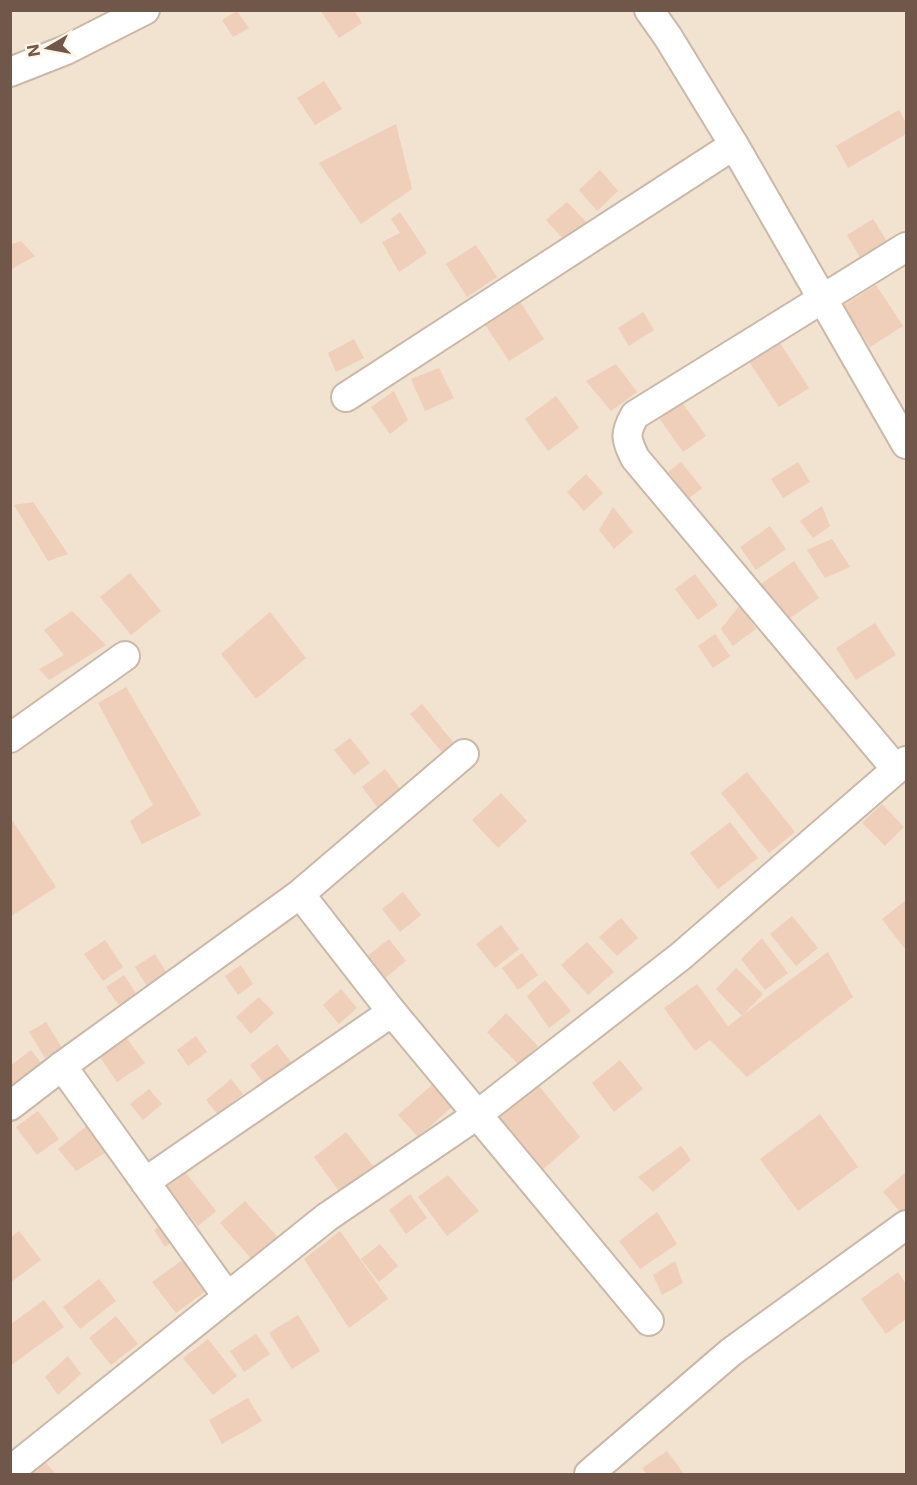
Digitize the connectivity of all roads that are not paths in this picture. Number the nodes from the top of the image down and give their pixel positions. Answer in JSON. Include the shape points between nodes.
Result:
{"nodes":[{"id":1,"x":144,"y":10,"type":"edge"},
{"id":2,"x":649,"y":10,"type":"edge"},
{"id":3,"x":10,"y":72,"type":"edge"},
{"id":4,"x":734,"y":146,"type":"junction"},
{"id":5,"x":906,"y":247,"type":"edge"},
{"id":6,"x":823,"y":298,"type":"junction"},
{"id":7,"x":346,"y":397,"type":"dead end"},
{"id":8,"x":906,"y":444,"type":"edge"},
{"id":9,"x":125,"y":656,"type":"dead end"},
{"id":10,"x":10,"y":738,"type":"edge"},
{"id":11,"x":464,"y":754,"type":"dead end"},
{"id":12,"x":901,"y":765,"type":"edge"},
{"id":13,"x":300,"y":894,"type":"junction"},
{"id":14,"x":392,"y":1012,"type":"junction"},
{"id":15,"x":62,"y":1066,"type":"junction"},
{"id":16,"x":10,"y":1106,"type":"edge"},
{"id":17,"x":477,"y":1115,"type":"junction"},
{"id":18,"x":145,"y":1182,"type":"junction"},
{"id":19,"x":906,"y":1225,"type":"edge"},
{"id":20,"x":227,"y":1296,"type":"junction"},
{"id":21,"x":649,"y":1321,"type":"dead end"},
{"id":22,"x":10,"y":1471,"type":"edge"},
{"id":23,"x":589,"y":1474,"type":"edge"}],
"edges":[{"from":1,"to":3,"type":"street","via":[[66,50]]},
{"from":2,"to":4,"type":"street"},
{"from":4,"to":6,"type":"street"},
{"from":4,"to":7,"type":"street"},
{"from":5,"to":6,"type":"street"},
{"from":6,"to":8,"type":"street"},
{"from":6,"to":12,"type":"street","via":[[635,415],[627,430],[629,446],[635,458]]},
{"from":9,"to":10,"type":"street"},
{"from":11,"to":13,"type":"street"},
{"from":12,"to":17,"type":"street","via":[[681,956]]},
{"from":13,"to":14,"type":"street"},
{"from":13,"to":15,"type":"street"},
{"from":14,"to":17,"type":"street"},
{"from":14,"to":18,"type":"street"},
{"from":15,"to":16,"type":"street"},
{"from":15,"to":18,"type":"street"},
{"from":17,"to":20,"type":"street","via":[[327,1217]]},
{"from":17,"to":21,"type":"street"},
{"from":18,"to":20,"type":"street"},
{"from":19,"to":23,"type":"street","via":[[731,1352]]},
{"from":20,"to":22,"type":"street"}]}
